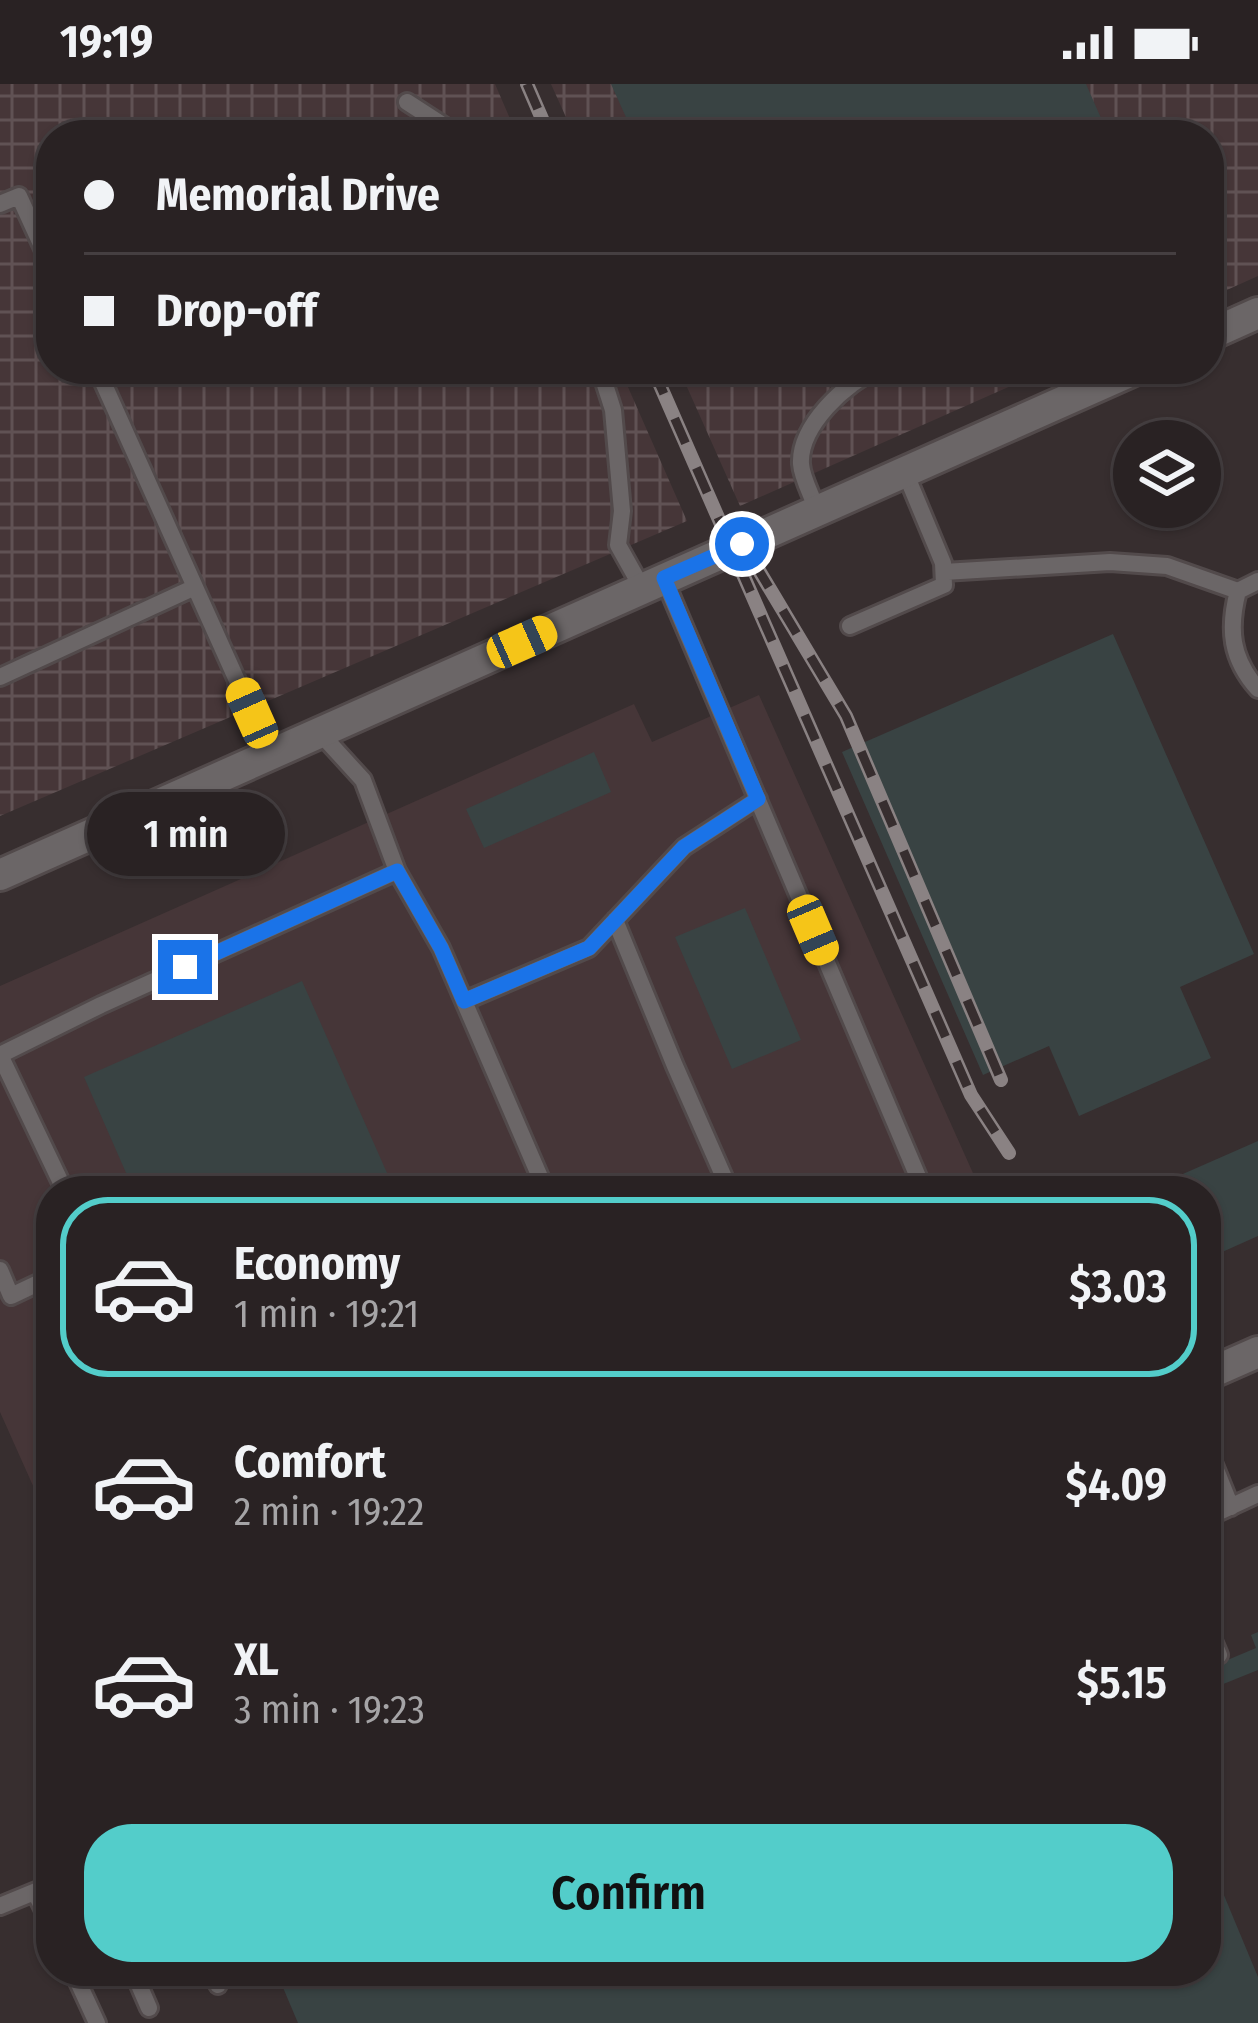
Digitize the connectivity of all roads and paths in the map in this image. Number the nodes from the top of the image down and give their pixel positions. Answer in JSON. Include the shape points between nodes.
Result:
{"nodes":[{"id":1,"x":407,"y":102,"type":"dead end"},
{"id":2,"x":435,"y":120,"type":"edge"},
{"id":3,"x":0,"y":204,"type":"edge"},
{"id":4,"x":36,"y":233,"type":"edge"},
{"id":5,"x":1258,"y":313,"type":"edge"},
{"id":6,"x":1224,"y":328,"type":"edge"},
{"id":7,"x":105,"y":384,"type":"edge"},
{"id":8,"x":605,"y":384,"type":"edge"},
{"id":9,"x":854,"y":384,"type":"edge"},
{"id":10,"x":1102,"y":384,"type":"edge"},
{"id":11,"x":905,"y":472,"type":"junction"},
{"id":12,"x":817,"y":512,"type":"junction"},
{"id":13,"x":944,"y":572,"type":"junction"},
{"id":14,"x":1258,"y":581,"type":"edge"},
{"id":15,"x":653,"y":583,"type":"junction"},
{"id":16,"x":195,"y":587,"type":"junction"},
{"id":17,"x":1238,"y":591,"type":"junction"},
{"id":18,"x":850,"y":626,"type":"dead end"},
{"id":19,"x":0,"y":677,"type":"edge"},
{"id":20,"x":1258,"y":689,"type":"edge"},
{"id":21,"x":321,"y":734,"type":"junction"},
{"id":22,"x":272,"y":756,"type":"junction"},
{"id":23,"x":758,"y":799,"type":"junction"},
{"id":24,"x":397,"y":871,"type":"junction"},
{"id":25,"x":0,"y":875,"type":"edge"},
{"id":26,"x":615,"y":920,"type":"junction"},
{"id":27,"x":464,"y":1001,"type":"junction"},
{"id":28,"x":0,"y":1055,"type":"edge"},
{"id":29,"x":58,"y":1176,"type":"edge"},
{"id":30,"x":540,"y":1176,"type":"edge"},
{"id":31,"x":723,"y":1176,"type":"edge"},
{"id":32,"x":917,"y":1176,"type":"edge"},
{"id":33,"x":0,"y":1270,"type":"edge"},
{"id":34,"x":36,"y":1284,"type":"edge"},
{"id":35,"x":1258,"y":1352,"type":"edge"},
{"id":36,"x":1221,"y":1368,"type":"edge"},
{"id":37,"x":1221,"y":1482,"type":"edge"},
{"id":38,"x":1258,"y":1494,"type":"edge"},
{"id":39,"x":1231,"y":1507,"type":"junction"},
{"id":40,"x":1221,"y":1511,"type":"edge"},
{"id":41,"x":36,"y":1891,"type":"edge"},
{"id":42,"x":0,"y":1906,"type":"edge"},
{"id":43,"x":80,"y":1986,"type":"edge"},
{"id":44,"x":139,"y":1986,"type":"edge"},
{"id":45,"x":148,"y":2008,"type":"dead end"},
{"id":46,"x":97,"y":2023,"type":"edge"}],
"edges":[{"from":1,"to":2,"type":"lane"},
{"from":3,"to":4,"type":"lane","via":[[19,196]]},
{"from":5,"to":6,"type":"street"},
{"from":7,"to":16,"type":"lane"},
{"from":8,"to":15,"type":"lane","via":[[622,511],[618,545]]},
{"from":9,"to":12,"type":"lane","via":[[809,434],[801,463]]},
{"from":10,"to":11,"type":"street"},
{"from":11,"to":12,"type":"street"},
{"from":11,"to":13,"type":"lane"},
{"from":12,"to":15,"type":"street"},
{"from":13,"to":17,"type":"lane","via":[[1110,562],[1167,566]]},
{"from":13,"to":18,"type":"lane","via":[[944,585]]},
{"from":14,"to":17,"type":"lane"},
{"from":15,"to":21,"type":"street"},
{"from":15,"to":23,"type":"lane"},
{"from":16,"to":19,"type":"lane"},
{"from":16,"to":22,"type":"lane"},
{"from":17,"to":20,"type":"lane","via":[[1232,642]]},
{"from":21,"to":22,"type":"street"},
{"from":21,"to":24,"type":"lane","via":[[363,780]]},
{"from":22,"to":25,"type":"street"},
{"from":23,"to":26,"type":"lane","via":[[684,847]]},
{"from":23,"to":32,"type":"lane"},
{"from":24,"to":27,"type":"lane"},
{"from":24,"to":28,"type":"lane"},
{"from":26,"to":27,"type":"lane","via":[[589,948]]},
{"from":26,"to":31,"type":"lane"},
{"from":27,"to":30,"type":"lane"},
{"from":28,"to":29,"type":"lane"},
{"from":33,"to":34,"type":"lane","via":[[11,1296]]},
{"from":35,"to":36,"type":"street"},
{"from":37,"to":39,"type":"lane"},
{"from":38,"to":39,"type":"lane"},
{"from":39,"to":40,"type":"lane"},
{"from":41,"to":42,"type":"lane"},
{"from":43,"to":46,"type":"lane"},
{"from":44,"to":45,"type":"lane"}]}
